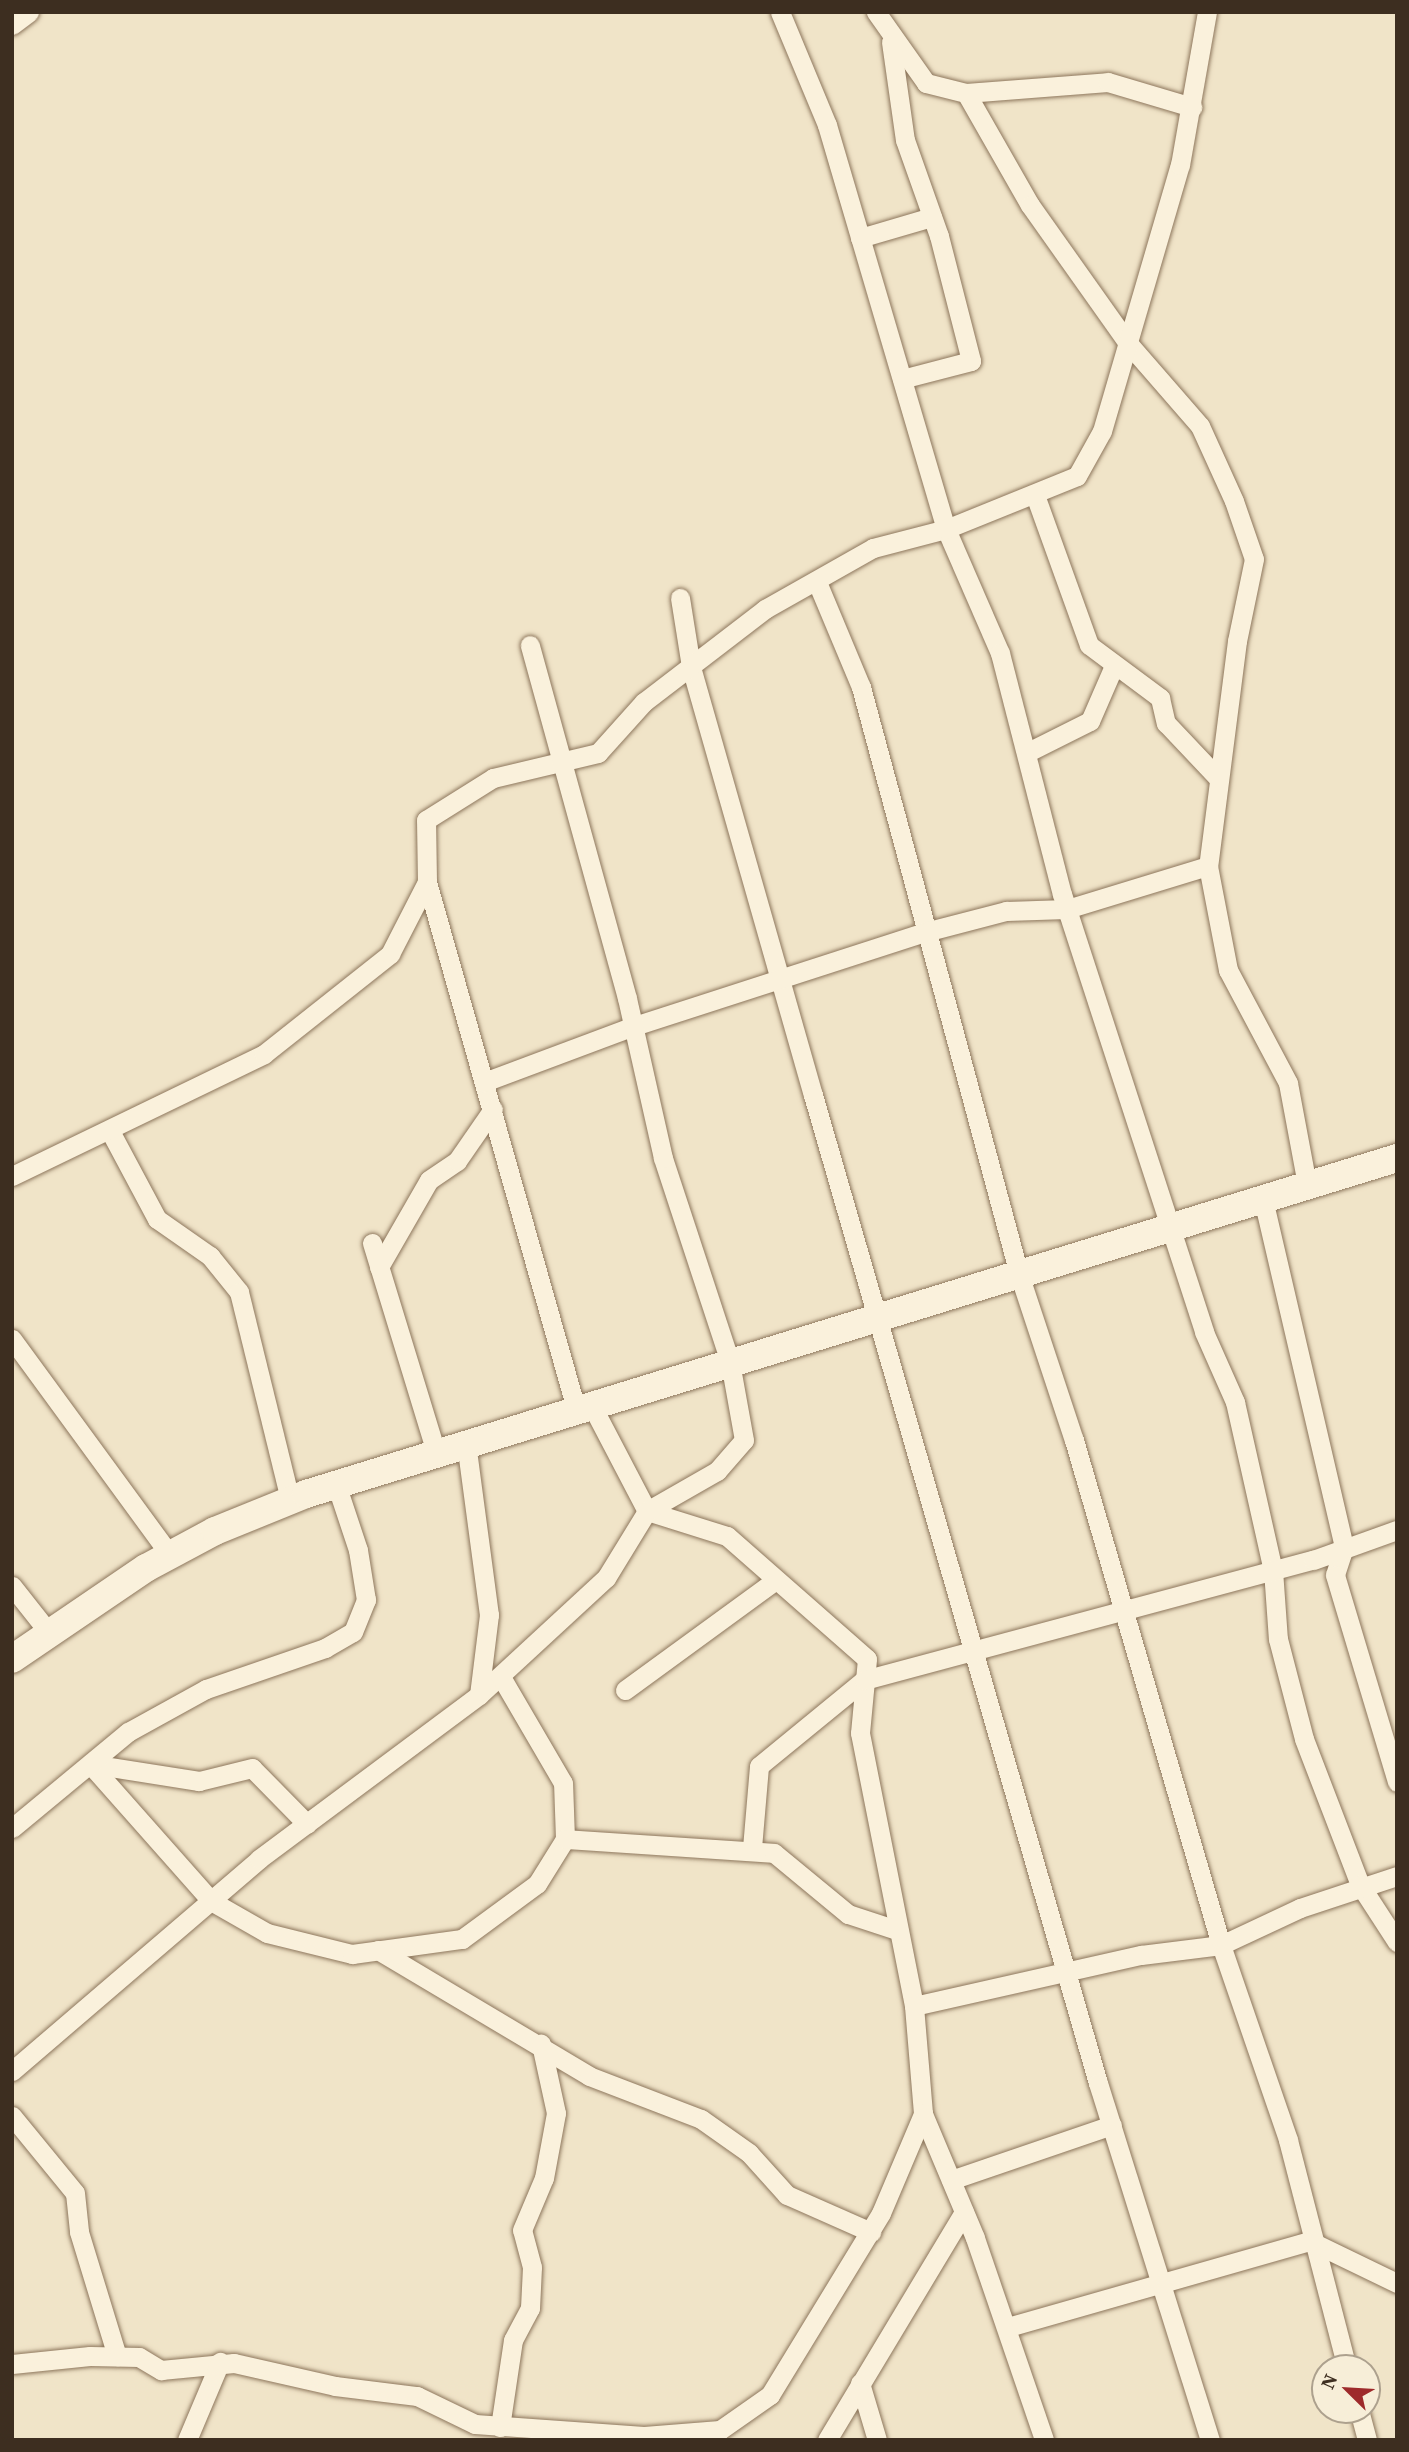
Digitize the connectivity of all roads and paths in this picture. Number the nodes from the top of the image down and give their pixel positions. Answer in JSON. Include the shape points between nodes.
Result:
{"nodes":[{"id":1,"x":29,"y":12,"type":"edge"},
{"id":2,"x":780,"y":12,"type":"edge"},
{"id":3,"x":876,"y":12,"type":"edge"},
{"id":4,"x":1207,"y":12,"type":"edge"},
{"id":5,"x":12,"y":25,"type":"edge"},
{"id":6,"x":891,"y":41,"type":"junction"},
{"id":7,"x":966,"y":93,"type":"junction"},
{"id":8,"x":1192,"y":107,"type":"junction"},
{"id":9,"x":932,"y":217,"type":"junction"},
{"id":10,"x":860,"y":238,"type":"junction"},
{"id":11,"x":1127,"y":342,"type":"junction"},
{"id":12,"x":902,"y":379,"type":"junction"},
{"id":13,"x":1035,"y":495,"type":"junction"},
{"id":14,"x":946,"y":528,"type":"junction"},
{"id":15,"x":817,"y":582,"type":"junction"},
{"id":16,"x":680,"y":598,"type":"dead end"},
{"id":17,"x":530,"y":645,"type":"dead end"},
{"id":18,"x":691,"y":667,"type":"junction"},
{"id":19,"x":1114,"y":668,"type":"junction"},
{"id":20,"x":1030,"y":751,"type":"junction"},
{"id":21,"x":562,"y":761,"type":"junction"},
{"id":22,"x":1218,"y":778,"type":"junction"},
{"id":23,"x":1208,"y":866,"type":"junction"},
{"id":24,"x":427,"y":882,"type":"junction"},
{"id":25,"x":1067,"y":909,"type":"junction"},
{"id":26,"x":929,"y":931,"type":"junction"},
{"id":27,"x":782,"y":980,"type":"junction"},
{"id":28,"x":634,"y":1026,"type":"junction"},
{"id":29,"x":484,"y":1082,"type":"junction"},
{"id":30,"x":493,"y":1110,"type":"junction"},
{"id":31,"x":110,"y":1131,"type":"junction"},
{"id":32,"x":1397,"y":1158,"type":"edge"},
{"id":33,"x":12,"y":1176,"type":"edge"},
{"id":34,"x":1307,"y":1185,"type":"junction"},
{"id":35,"x":1263,"y":1199,"type":"junction"},
{"id":36,"x":1174,"y":1226,"type":"junction"},
{"id":37,"x":372,"y":1243,"type":"dead end"},
{"id":38,"x":379,"y":1267,"type":"junction"},
{"id":39,"x":1019,"y":1274,"type":"junction"},
{"id":40,"x":881,"y":1316,"type":"junction"},
{"id":41,"x":12,"y":1339,"type":"edge"},
{"id":42,"x":730,"y":1362,"type":"junction"},
{"id":43,"x":584,"y":1407,"type":"junction"},
{"id":44,"x":466,"y":1443,"type":"junction"},
{"id":45,"x":436,"y":1452,"type":"junction"},
{"id":46,"x":336,"y":1484,"type":"junction"},
{"id":47,"x":290,"y":1500,"type":"junction"},
{"id":48,"x":647,"y":1511,"type":"junction"},
{"id":49,"x":1397,"y":1530,"type":"edge"},
{"id":50,"x":1344,"y":1547,"type":"junction"},
{"id":51,"x":170,"y":1555,"type":"junction"},
{"id":52,"x":1273,"y":1570,"type":"junction"},
{"id":53,"x":773,"y":1582,"type":"junction"},
{"id":54,"x":12,"y":1586,"type":"edge"},
{"id":55,"x":1122,"y":1611,"type":"junction"},
{"id":56,"x":50,"y":1634,"type":"junction"},
{"id":57,"x":977,"y":1650,"type":"junction"},
{"id":58,"x":12,"y":1659,"type":"edge"},
{"id":59,"x":501,"y":1677,"type":"junction"},
{"id":60,"x":864,"y":1680,"type":"junction"},
{"id":61,"x":625,"y":1690,"type":"dead end"},
{"id":62,"x":479,"y":1695,"type":"junction"},
{"id":63,"x":90,"y":1764,"type":"junction"},
{"id":64,"x":1397,"y":1782,"type":"edge"},
{"id":65,"x":307,"y":1824,"type":"junction"},
{"id":66,"x":12,"y":1828,"type":"edge"},
{"id":67,"x":565,"y":1839,"type":"junction"},
{"id":68,"x":752,"y":1848,"type":"junction"},
{"id":69,"x":1397,"y":1876,"type":"edge"},
{"id":70,"x":1360,"y":1885,"type":"junction"},
{"id":71,"x":211,"y":1901,"type":"junction"},
{"id":72,"x":894,"y":1929,"type":"junction"},
{"id":73,"x":1397,"y":1942,"type":"edge"},
{"id":74,"x":1221,"y":1945,"type":"junction"},
{"id":75,"x":378,"y":1950,"type":"junction"},
{"id":76,"x":1067,"y":1972,"type":"junction"},
{"id":77,"x":914,"y":2006,"type":"junction"},
{"id":78,"x":541,"y":2044,"type":"junction"},
{"id":79,"x":12,"y":2071,"type":"edge"},
{"id":80,"x":923,"y":2114,"type":"junction"},
{"id":81,"x":12,"y":2116,"type":"edge"},
{"id":82,"x":1112,"y":2125,"type":"junction"},
{"id":83,"x":951,"y":2180,"type":"junction"},
{"id":84,"x":964,"y":2212,"type":"junction"},
{"id":85,"x":871,"y":2232,"type":"junction"},
{"id":86,"x":1310,"y":2241,"type":"junction"},
{"id":87,"x":1165,"y":2283,"type":"junction"},
{"id":88,"x":1397,"y":2283,"type":"edge"},
{"id":89,"x":1008,"y":2327,"type":"junction"},
{"id":90,"x":1343,"y":2354,"type":"edge"},
{"id":91,"x":117,"y":2356,"type":"junction"},
{"id":92,"x":220,"y":2362,"type":"junction"},
{"id":93,"x":12,"y":2364,"type":"edge"},
{"id":94,"x":860,"y":2383,"type":"junction"},
{"id":95,"x":500,"y":2427,"type":"junction"},
{"id":96,"x":187,"y":2440,"type":"edge"},
{"id":97,"x":827,"y":2440,"type":"edge"},
{"id":98,"x":877,"y":2440,"type":"edge"},
{"id":99,"x":1044,"y":2440,"type":"edge"},
{"id":100,"x":1210,"y":2440,"type":"edge"}],
"edges":[{"from":1,"to":5,"type":"street"},
{"from":2,"to":10,"type":"street","via":[[827,125]]},
{"from":3,"to":6,"type":"street"},
{"from":4,"to":8,"type":"street"},
{"from":6,"to":7,"type":"street","via":[[926,83]]},
{"from":6,"to":9,"type":"street","via":[[905,140]]},
{"from":7,"to":8,"type":"street","via":[[1108,82]]},
{"from":7,"to":11,"type":"street","via":[[1030,205]]},
{"from":8,"to":11,"type":"street"},
{"from":9,"to":10,"type":"street"},
{"from":9,"to":12,"type":"street","via":[[971,361]]},
{"from":10,"to":12,"type":"street"},
{"from":11,"to":13,"type":"street","via":[[1102,431],[1077,476]]},
{"from":11,"to":22,"type":"street","via":[[1200,426],[1254,559]]},
{"from":12,"to":14,"type":"street"},
{"from":13,"to":14,"type":"street"},
{"from":13,"to":19,"type":"street","via":[[1089,645]]},
{"from":14,"to":15,"type":"street","via":[[873,548]]},
{"from":14,"to":20,"type":"street","via":[[1000,653]]},
{"from":15,"to":18,"type":"street","via":[[765,609]]},
{"from":15,"to":26,"type":"street","via":[[861,687]]},
{"from":16,"to":18,"type":"street"},
{"from":17,"to":21,"type":"street"},
{"from":18,"to":21,"type":"street","via":[[645,702],[598,753]]},
{"from":18,"to":27,"type":"street"},
{"from":19,"to":20,"type":"street","via":[[1090,721]]},
{"from":19,"to":22,"type":"street","via":[[1160,698],[1166,723]]},
{"from":20,"to":25,"type":"street"},
{"from":21,"to":24,"type":"street","via":[[493,778],[426,820]]},
{"from":21,"to":28,"type":"street"},
{"from":22,"to":23,"type":"street"},
{"from":23,"to":25,"type":"street"},
{"from":23,"to":34,"type":"street","via":[[1228,970],[1288,1083]]},
{"from":24,"to":29,"type":"street"},
{"from":24,"to":31,"type":"street","via":[[390,954],[274,1046]]},
{"from":25,"to":26,"type":"street","via":[[1006,911]]},
{"from":25,"to":36,"type":"street"},
{"from":26,"to":27,"type":"street"},
{"from":26,"to":39,"type":"street"},
{"from":27,"to":28,"type":"street"},
{"from":27,"to":40,"type":"street"},
{"from":28,"to":29,"type":"street"},
{"from":28,"to":42,"type":"street","via":[[663,1158]]},
{"from":29,"to":30,"type":"street"},
{"from":30,"to":38,"type":"street","via":[[457,1161],[429,1180]]},
{"from":30,"to":43,"type":"street"},
{"from":31,"to":33,"type":"street"},
{"from":31,"to":47,"type":"street","via":[[157,1219],[209,1256],[239,1292]]},
{"from":32,"to":34,"type":"main road"},
{"from":34,"to":35,"type":"main road"},
{"from":35,"to":36,"type":"main road"},
{"from":35,"to":50,"type":"street"},
{"from":36,"to":39,"type":"main road"},
{"from":36,"to":52,"type":"street","via":[[1204,1332],[1235,1402]]},
{"from":37,"to":38,"type":"street"},
{"from":38,"to":45,"type":"street"},
{"from":39,"to":40,"type":"main road"},
{"from":39,"to":55,"type":"street"},
{"from":40,"to":42,"type":"main road"},
{"from":40,"to":57,"type":"street"},
{"from":41,"to":51,"type":"street"},
{"from":42,"to":43,"type":"main road"},
{"from":42,"to":48,"type":"street","via":[[744,1440],[717,1471]]},
{"from":43,"to":44,"type":"main road"},
{"from":43,"to":48,"type":"street"},
{"from":44,"to":45,"type":"main road"},
{"from":44,"to":62,"type":"street","via":[[489,1615]]},
{"from":45,"to":46,"type":"main road"},
{"from":46,"to":47,"type":"main road"},
{"from":46,"to":63,"type":"street","via":[[358,1550],[366,1601],[353,1632],[325,1648],[206,1689],[128,1732]]},
{"from":47,"to":51,"type":"main road"},
{"from":48,"to":53,"type":"street","via":[[727,1536]]},
{"from":48,"to":59,"type":"street","via":[[606,1578]]},
{"from":49,"to":50,"type":"street"},
{"from":50,"to":52,"type":"street"},
{"from":50,"to":64,"type":"street","via":[[1335,1575]]},
{"from":51,"to":56,"type":"main road"},
{"from":52,"to":55,"type":"street"},
{"from":52,"to":70,"type":"street","via":[[1278,1639],[1304,1739]]},
{"from":53,"to":60,"type":"street","via":[[867,1659]]},
{"from":53,"to":61,"type":"street"},
{"from":54,"to":56,"type":"street"},
{"from":55,"to":57,"type":"street"},
{"from":55,"to":74,"type":"street"},
{"from":56,"to":58,"type":"main road"},
{"from":57,"to":60,"type":"street"},
{"from":57,"to":76,"type":"street"},
{"from":59,"to":62,"type":"street"},
{"from":59,"to":67,"type":"street","via":[[563,1783]]},
{"from":60,"to":68,"type":"street","via":[[759,1766]]},
{"from":60,"to":72,"type":"street","via":[[860,1733],[867,1797]]},
{"from":62,"to":65,"type":"street"},
{"from":63,"to":65,"type":"street","via":[[199,1781],[252,1768]]},
{"from":63,"to":66,"type":"street"},
{"from":63,"to":71,"type":"street"},
{"from":65,"to":71,"type":"street"},
{"from":67,"to":68,"type":"street"},
{"from":67,"to":75,"type":"street","via":[[537,1884],[462,1939]]},
{"from":68,"to":72,"type":"street","via":[[774,1853],[848,1914]]},
{"from":69,"to":70,"type":"street"},
{"from":70,"to":73,"type":"street"},
{"from":70,"to":74,"type":"street"},
{"from":71,"to":75,"type":"street","via":[[267,1933],[352,1954]]},
{"from":71,"to":79,"type":"street"},
{"from":72,"to":77,"type":"street"},
{"from":74,"to":76,"type":"street"},
{"from":74,"to":86,"type":"street","via":[[1288,2140]]},
{"from":75,"to":78,"type":"street"},
{"from":76,"to":77,"type":"street"},
{"from":76,"to":82,"type":"street"},
{"from":77,"to":80,"type":"street"},
{"from":78,"to":85,"type":"street","via":[[589,2076],[701,2119],[749,2153],[787,2195]]},
{"from":78,"to":95,"type":"street","via":[[556,2113],[544,2178],[522,2230],[532,2267],[530,2308],[513,2340]]},
{"from":80,"to":83,"type":"street"},
{"from":80,"to":85,"type":"street"},
{"from":81,"to":91,"type":"street","via":[[75,2193],[79,2232]]},
{"from":82,"to":83,"type":"street"},
{"from":82,"to":87,"type":"street"},
{"from":83,"to":84,"type":"street"},
{"from":84,"to":89,"type":"street"},
{"from":84,"to":94,"type":"street"},
{"from":85,"to":95,"type":"street","via":[[770,2395],[720,2430],[644,2436]]},
{"from":86,"to":87,"type":"street"},
{"from":86,"to":88,"type":"street"},
{"from":86,"to":90,"type":"street"},
{"from":87,"to":89,"type":"street"},
{"from":87,"to":100,"type":"street"},
{"from":89,"to":99,"type":"street"},
{"from":91,"to":92,"type":"street","via":[[139,2357],[161,2370]]},
{"from":91,"to":93,"type":"street"},
{"from":92,"to":95,"type":"street","via":[[417,2396],[475,2424]]},
{"from":92,"to":96,"type":"street"},
{"from":94,"to":97,"type":"street"},
{"from":94,"to":98,"type":"street"}]}
